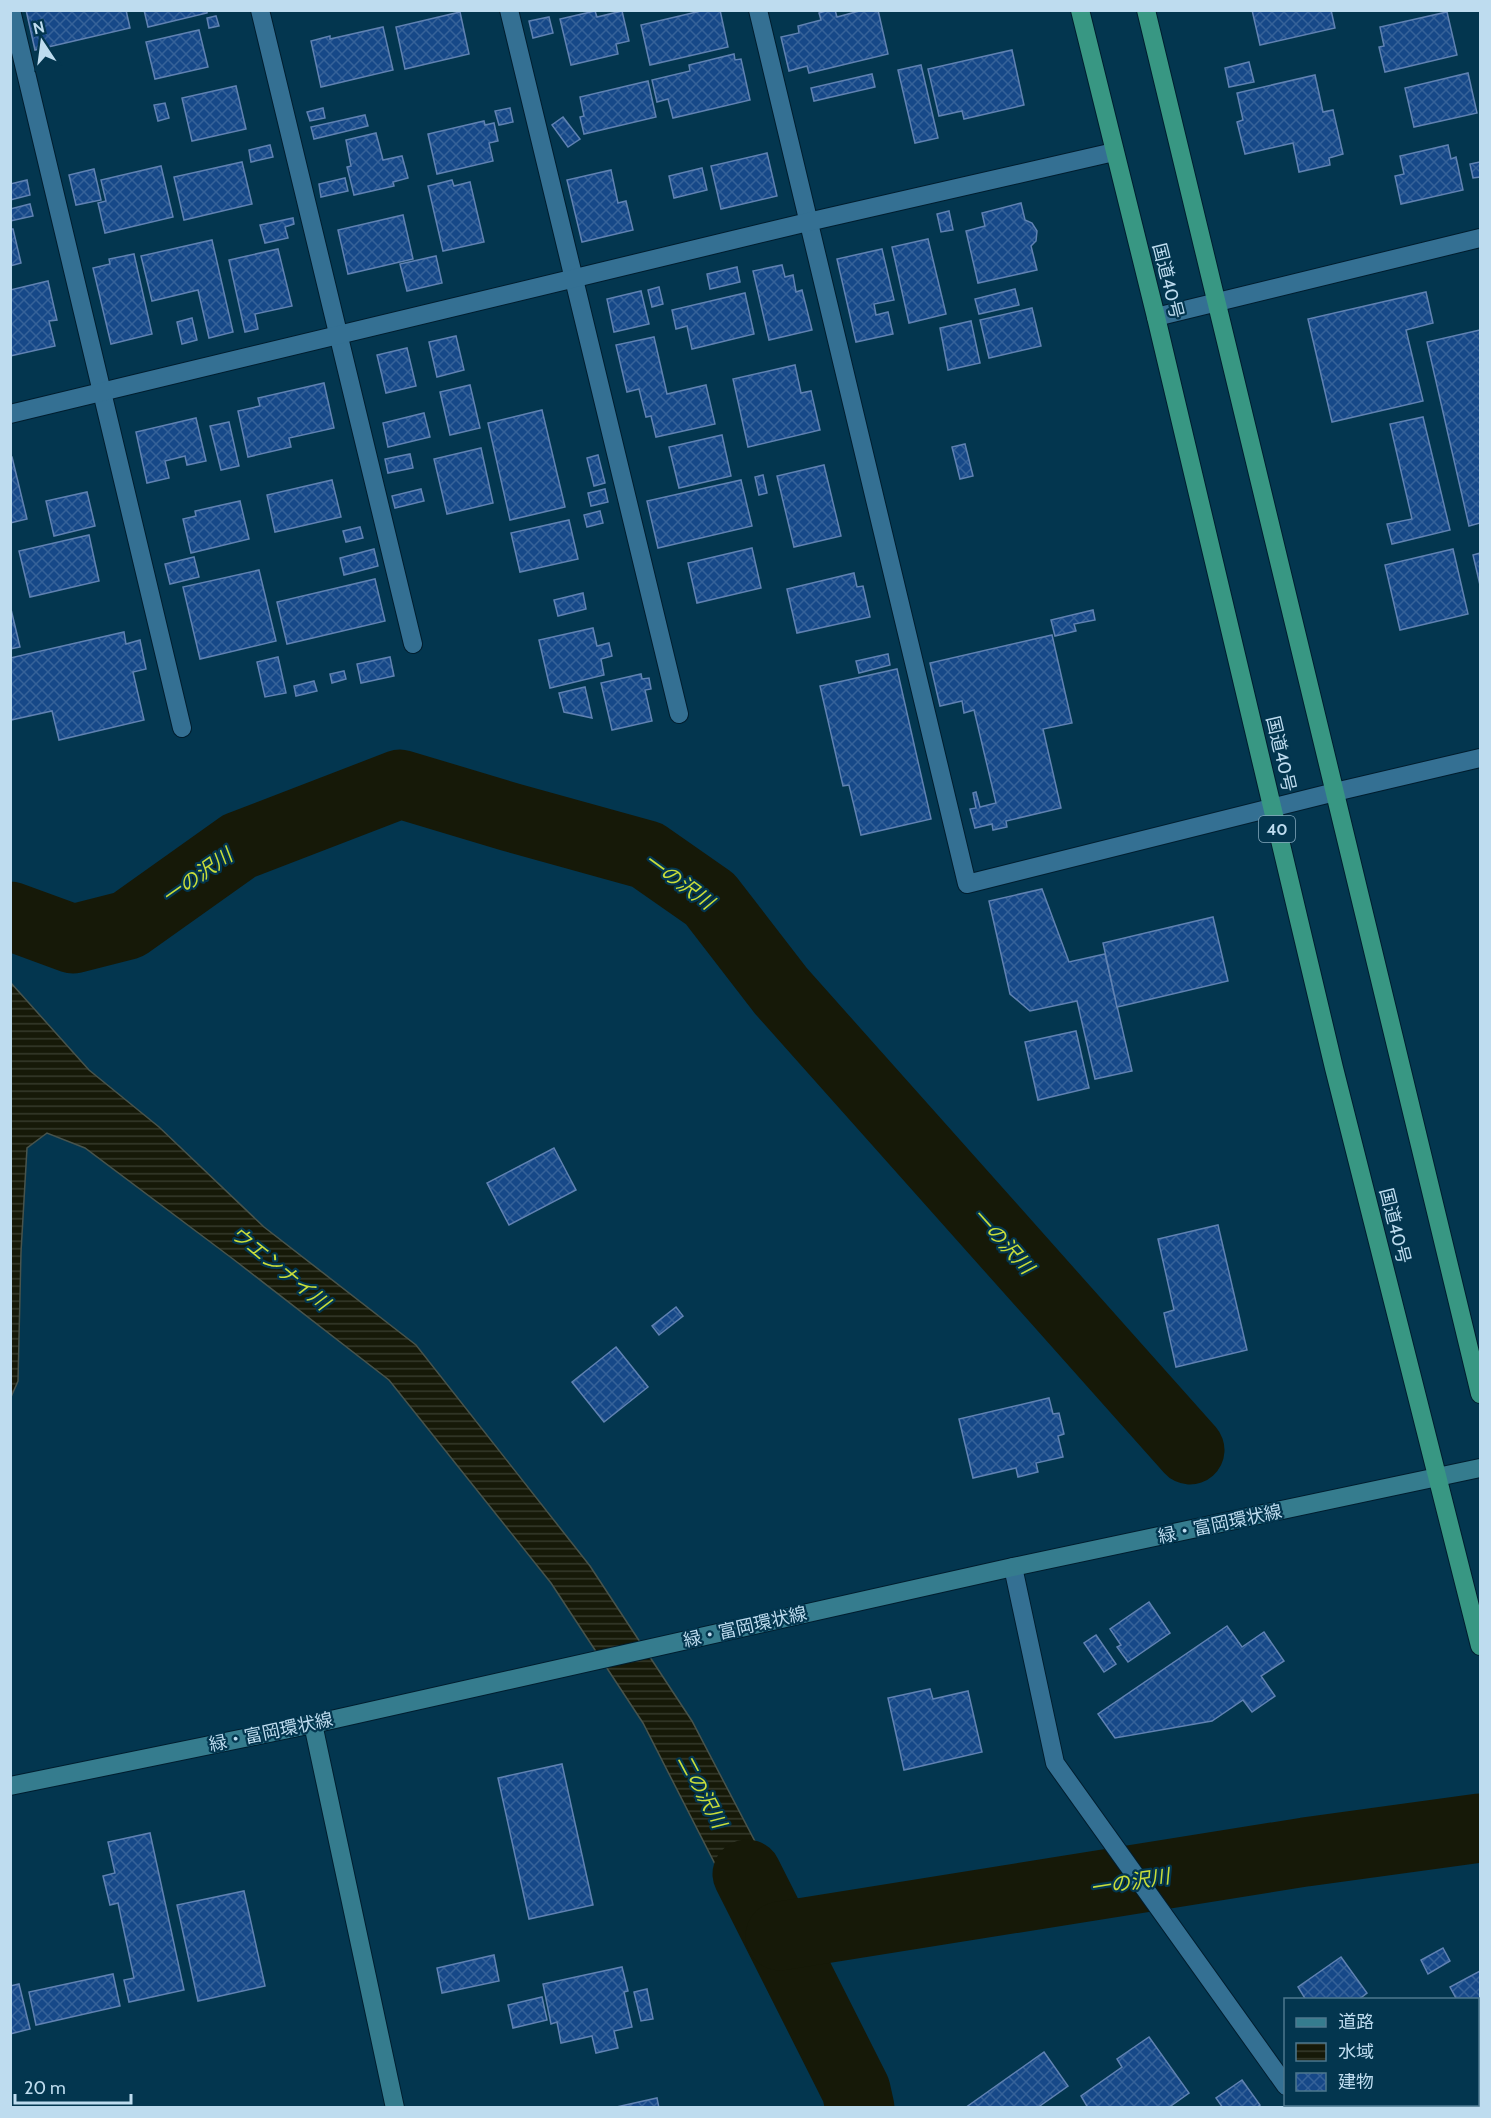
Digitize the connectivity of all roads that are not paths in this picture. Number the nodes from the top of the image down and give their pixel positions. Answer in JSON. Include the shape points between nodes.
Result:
{"nodes":[{"id":1,"x":12,"y":10,"type":"edge"},
{"id":2,"x":260,"y":10,"type":"edge"},
{"id":3,"x":509,"y":10,"type":"edge"},
{"id":4,"x":758,"y":10,"type":"edge"},
{"id":5,"x":1080,"y":10,"type":"edge"},
{"id":6,"x":1146,"y":10,"type":"edge"},
{"id":7,"x":1114,"y":152,"type":"junction"},
{"id":8,"x":808,"y":222,"type":"junction"},
{"id":9,"x":1480,"y":238,"type":"edge"},
{"id":10,"x":573,"y":279,"type":"junction"},
{"id":11,"x":1218,"y":302,"type":"junction"},
{"id":12,"x":1156,"y":316,"type":"junction"},
{"id":13,"x":338,"y":335,"type":"junction"},
{"id":14,"x":104,"y":392,"type":"junction"},
{"id":15,"x":10,"y":414,"type":"edge"},
{"id":16,"x":413,"y":644,"type":"dead end"},
{"id":17,"x":679,"y":714,"type":"dead end"},
{"id":18,"x":182,"y":728,"type":"dead end"},
{"id":19,"x":1480,"y":758,"type":"edge"},
{"id":20,"x":1335,"y":792,"type":"junction"},
{"id":21,"x":1272,"y":808,"type":"junction"},
{"id":22,"x":1480,"y":1394,"type":"edge"},
{"id":23,"x":1480,"y":1468,"type":"edge"},
{"id":24,"x":1437,"y":1479,"type":"junction"},
{"id":25,"x":1013,"y":1567,"type":"junction"},
{"id":26,"x":1480,"y":1646,"type":"edge"},
{"id":27,"x":313,"y":1724,"type":"junction"},
{"id":28,"x":10,"y":1786,"type":"edge"},
{"id":29,"x":1284,"y":2083,"type":"edge"},
{"id":30,"x":395,"y":2108,"type":"edge"}],
"edges":[{"from":1,"to":14,"type":"street"},
{"from":2,"to":13,"type":"street"},
{"from":3,"to":10,"type":"street"},
{"from":4,"to":8,"type":"street"},
{"from":5,"to":7,"type":"highway","name":"国道40号","number":"40"},
{"from":6,"to":11,"type":"highway"},
{"from":7,"to":8,"type":"street"},
{"from":7,"to":12,"type":"highway","name":"国道40号","number":"40"},
{"from":8,"to":10,"type":"street"},
{"from":8,"to":21,"type":"street","via":[[967,884]]},
{"from":9,"to":11,"type":"street"},
{"from":10,"to":13,"type":"street"},
{"from":10,"to":17,"type":"street"},
{"from":11,"to":12,"type":"street"},
{"from":11,"to":20,"type":"highway"},
{"from":12,"to":21,"type":"highway","name":"国道40号","number":"40"},
{"from":13,"to":14,"type":"street"},
{"from":13,"to":16,"type":"street"},
{"from":14,"to":15,"type":"street"},
{"from":14,"to":18,"type":"street"},
{"from":19,"to":20,"type":"street"},
{"from":20,"to":21,"type":"street"},
{"from":20,"to":22,"type":"highway"},
{"from":21,"to":24,"type":"highway","name":"国道40号","number":"40"},
{"from":23,"to":24,"type":"street","name":"緑・富岡環状線"},
{"from":24,"to":25,"type":"street","name":"緑・富岡環状線"},
{"from":24,"to":26,"type":"highway","name":"国道40号","number":"40"},
{"from":25,"to":27,"type":"street","name":"緑・富岡環状線"},
{"from":25,"to":29,"type":"street","via":[[1055,1763]]},
{"from":27,"to":28,"type":"street","name":"緑・富岡環状線"},
{"from":27,"to":30,"type":"street"}]}
